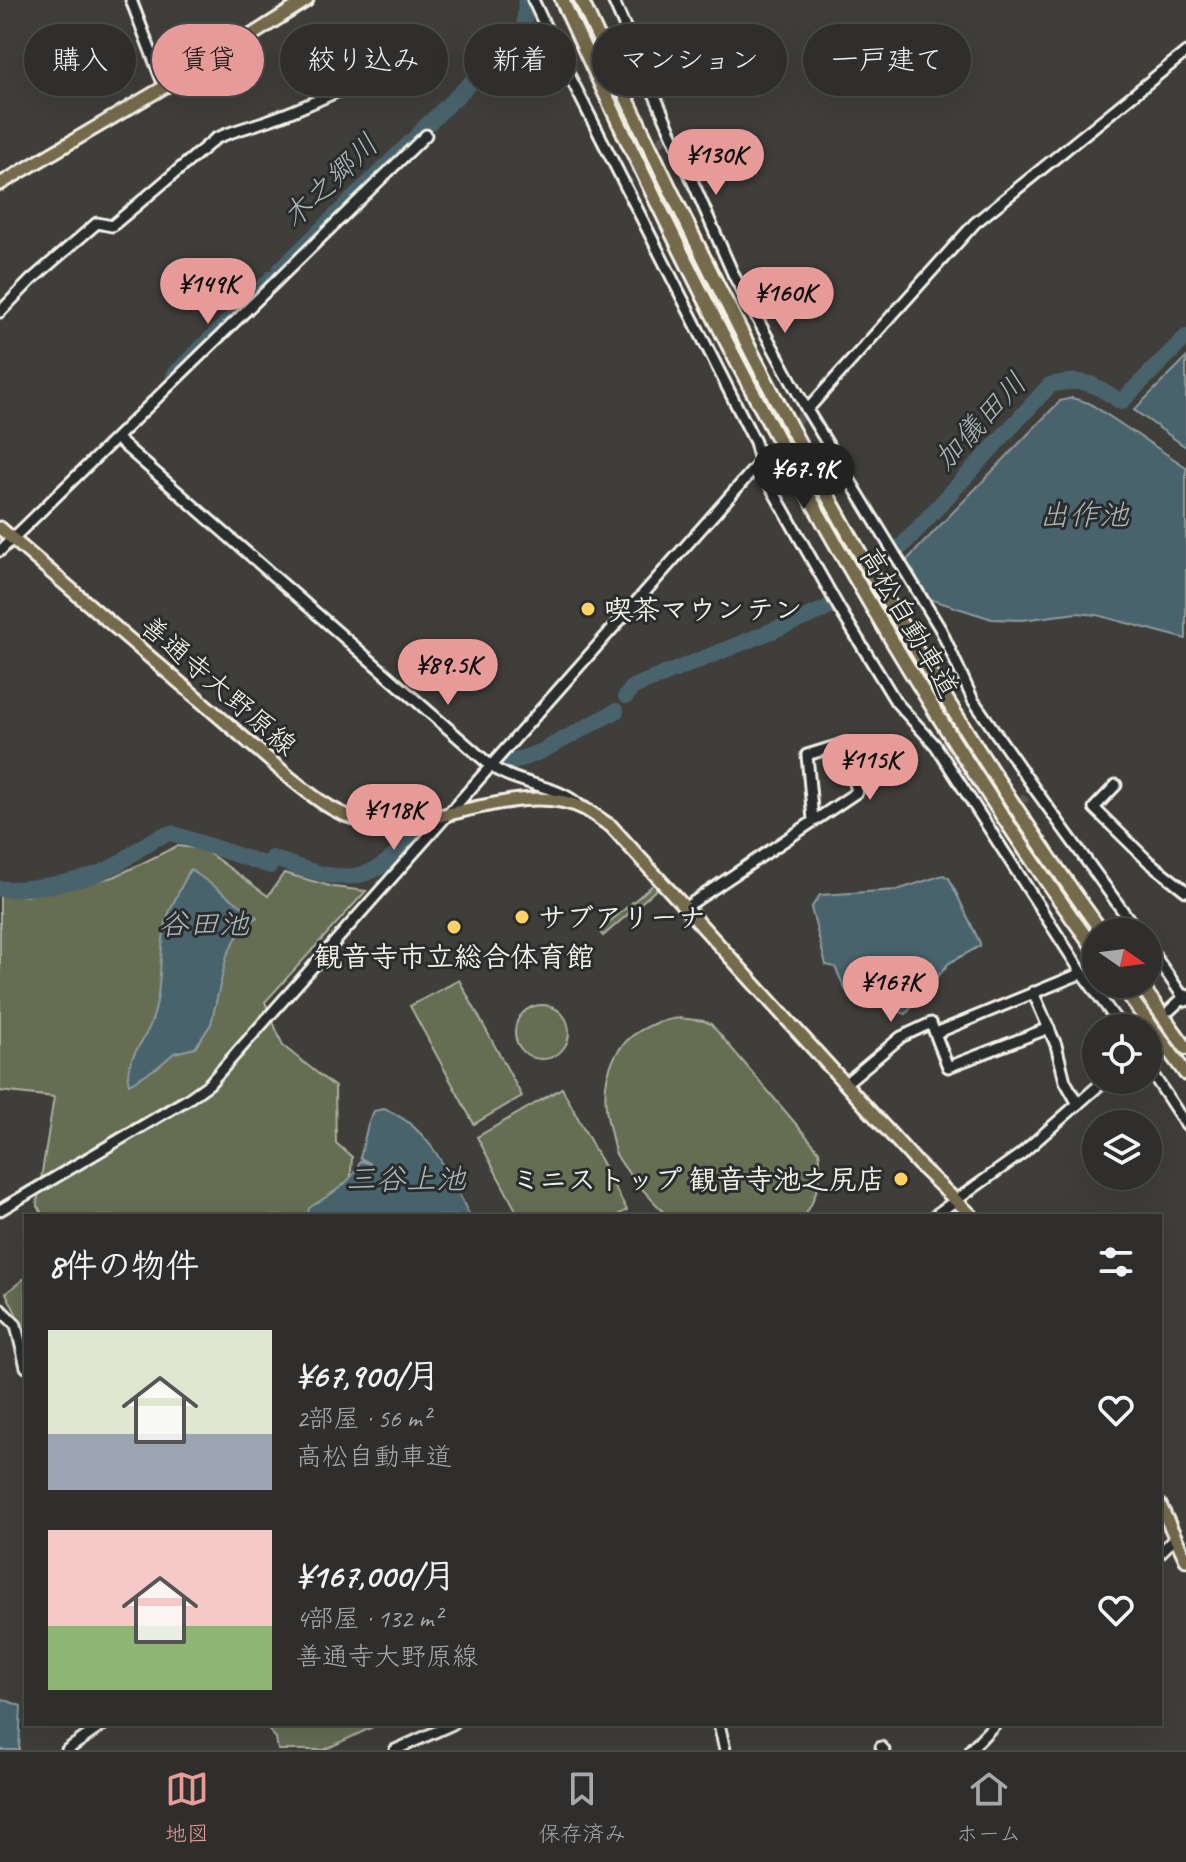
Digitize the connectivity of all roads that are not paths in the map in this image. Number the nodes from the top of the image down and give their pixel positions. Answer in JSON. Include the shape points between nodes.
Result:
{"nodes":[{"id":1,"x":131,"y":0,"type":"edge"},
{"id":2,"x":307,"y":0,"type":"edge"},
{"id":3,"x":533,"y":0,"type":"edge"},
{"id":4,"x":562,"y":0,"type":"edge"},
{"id":5,"x":581,"y":0,"type":"edge"},
{"id":6,"x":613,"y":0,"type":"edge"},
{"id":7,"x":264,"y":27,"type":"edge"},
{"id":8,"x":1186,"y":52,"type":"edge"},
{"id":9,"x":152,"y":55,"type":"edge"},
{"id":10,"x":152,"y":93,"type":"edge"},
{"id":11,"x":326,"y":96,"type":"edge"},
{"id":12,"x":426,"y":135,"type":"dead end"},
{"id":13,"x":0,"y":184,"type":"edge"},
{"id":14,"x":0,"y":312,"type":"edge"},
{"id":15,"x":807,"y":410,"type":"junction"},
{"id":16,"x":117,"y":439,"type":"junction"},
{"id":17,"x":761,"y":461,"type":"junction"},
{"id":18,"x":0,"y":528,"type":"edge"},
{"id":19,"x":14,"y":540,"type":"junction"},
{"id":20,"x":0,"y":551,"type":"edge"},
{"id":21,"x":491,"y":766,"type":"junction"},
{"id":22,"x":1116,"y":785,"type":"dead end"},
{"id":23,"x":1034,"y":788,"type":"junction"},
{"id":24,"x":1026,"y":797,"type":"tunnel mouth"},
{"id":25,"x":584,"y":809,"type":"junction"},
{"id":26,"x":450,"y":814,"type":"junction"},
{"id":27,"x":813,"y":820,"type":"junction"},
{"id":28,"x":1186,"y":891,"type":"edge"},
{"id":29,"x":686,"y":907,"type":"junction"},
{"id":30,"x":1092,"y":918,"type":"edge"},
{"id":31,"x":1128,"y":918,"type":"edge"},
{"id":32,"x":1082,"y":931,"type":"edge"},
{"id":33,"x":1162,"y":966,"type":"edge"},
{"id":34,"x":1082,"y":973,"type":"joint"},
{"id":35,"x":1033,"y":992,"type":"junction"},
{"id":36,"x":1130,"y":998,"type":"edge"},
{"id":37,"x":1150,"y":998,"type":"edge"},
{"id":38,"x":1185,"y":998,"type":"edge"},
{"id":39,"x":1170,"y":1010,"type":"dead end"},
{"id":40,"x":1049,"y":1028,"type":"junction"},
{"id":41,"x":936,"y":1033,"type":"junction"},
{"id":42,"x":1186,"y":1048,"type":"edge"},
{"id":43,"x":1186,"y":1074,"type":"edge"},
{"id":44,"x":846,"y":1083,"type":"junction"},
{"id":45,"x":1162,"y":1088,"type":"edge"},
{"id":46,"x":1089,"y":1094,"type":"edge"},
{"id":47,"x":1078,"y":1104,"type":"junction"},
{"id":48,"x":1186,"y":1125,"type":"edge"},
{"id":49,"x":957,"y":1201,"type":"junction"},
{"id":50,"x":0,"y":1210,"type":"edge"},
{"id":51,"x":937,"y":1214,"type":"edge"},
{"id":52,"x":970,"y":1214,"type":"edge"},
{"id":53,"x":0,"y":1309,"type":"edge"},
{"id":54,"x":24,"y":1359,"type":"edge"},
{"id":55,"x":1162,"y":1509,"type":"edge"},
{"id":56,"x":1175,"y":1538,"type":"junction"},
{"id":57,"x":1162,"y":1551,"type":"edge"},
{"id":58,"x":1186,"y":1560,"type":"edge"},
{"id":59,"x":101,"y":1726,"type":"edge"},
{"id":60,"x":449,"y":1726,"type":"edge"},
{"id":61,"x":719,"y":1726,"type":"edge"},
{"id":62,"x":993,"y":1726,"type":"edge"},
{"id":63,"x":67,"y":1750,"type":"edge"},
{"id":64,"x":395,"y":1750,"type":"edge"},
{"id":65,"x":725,"y":1750,"type":"edge"},
{"id":66,"x":970,"y":1750,"type":"edge"}],
"edges":[{"from":1,"to":9,"type":"street"},
{"from":2,"to":7,"type":"main road"},
{"from":3,"to":17,"type":"street"},
{"from":4,"to":32,"type":"highway","name":"高松自動車道","via":[[718,328],[812,501],[960,752]]},
{"from":5,"to":30,"type":"highway","name":"高松自動車道","via":[[818,483],[936,682]]},
{"from":6,"to":15,"type":"street","via":[[734,276]]},
{"from":8,"to":15,"type":"street","via":[[975,223]]},
{"from":10,"to":13,"type":"main road"},
{"from":11,"to":14,"type":"street","via":[[215,139],[112,226],[97,223]]},
{"from":12,"to":16,"type":"street"},
{"from":15,"to":23,"type":"street","via":[[941,630],[973,700]]},
{"from":16,"to":19,"type":"street"},
{"from":16,"to":21,"type":"street"},
{"from":17,"to":21,"type":"street"},
{"from":17,"to":34,"type":"street","via":[[763,473],[896,702],[936,746]]},
{"from":18,"to":19,"type":"main road","name":"善通寺大野原線"},
{"from":19,"to":20,"type":"street"},
{"from":19,"to":26,"type":"main road","name":"善通寺大野原線","via":[[338,813],[380,823]]},
{"from":21,"to":25,"type":"street","via":[[568,796]]},
{"from":21,"to":26,"type":"street"},
{"from":22,"to":28,"type":"street","via":[[1094,808]]},
{"from":23,"to":24,"type":"street"},
{"from":23,"to":31,"type":"street"},
{"from":25,"to":26,"type":"main road","name":"善通寺大野原線","via":[[536,800]]},
{"from":25,"to":29,"type":"main road","name":"善通寺大野原線","via":[[621,836]]},
{"from":26,"to":50,"type":"street","via":[[209,1084]]},
{"from":27,"to":27,"type":"street","via":[[857,792],[846,743],[807,755]]},
{"from":27,"to":29,"type":"street"},
{"from":29,"to":44,"type":"main road","name":"善通寺大野原線"},
{"from":33,"to":38,"type":"street"},
{"from":34,"to":35,"type":"street"},
{"from":35,"to":40,"type":"street"},
{"from":35,"to":41,"type":"street"},
{"from":36,"to":43,"type":"highway"},
{"from":37,"to":42,"type":"highway"},
{"from":38,"to":39,"type":"street"},
{"from":40,"to":41,"type":"street","via":[[948,1067]]},
{"from":40,"to":47,"type":"street"},
{"from":41,"to":44,"type":"street","via":[[931,1023],[901,1037]]},
{"from":44,"to":49,"type":"main road","name":"善通寺大野原線"},
{"from":45,"to":48,"type":"street"},
{"from":46,"to":47,"type":"street"},
{"from":47,"to":49,"type":"street"},
{"from":49,"to":51,"type":"street"},
{"from":49,"to":52,"type":"main road","name":"善通寺大野原線"},
{"from":53,"to":54,"type":"street","via":[[16,1325]]},
{"from":55,"to":56,"type":"main road"},
{"from":56,"to":57,"type":"street"},
{"from":56,"to":58,"type":"main road"},
{"from":59,"to":63,"type":"street"},
{"from":60,"to":64,"type":"street"},
{"from":61,"to":65,"type":"street"},
{"from":62,"to":66,"type":"street"}]}
